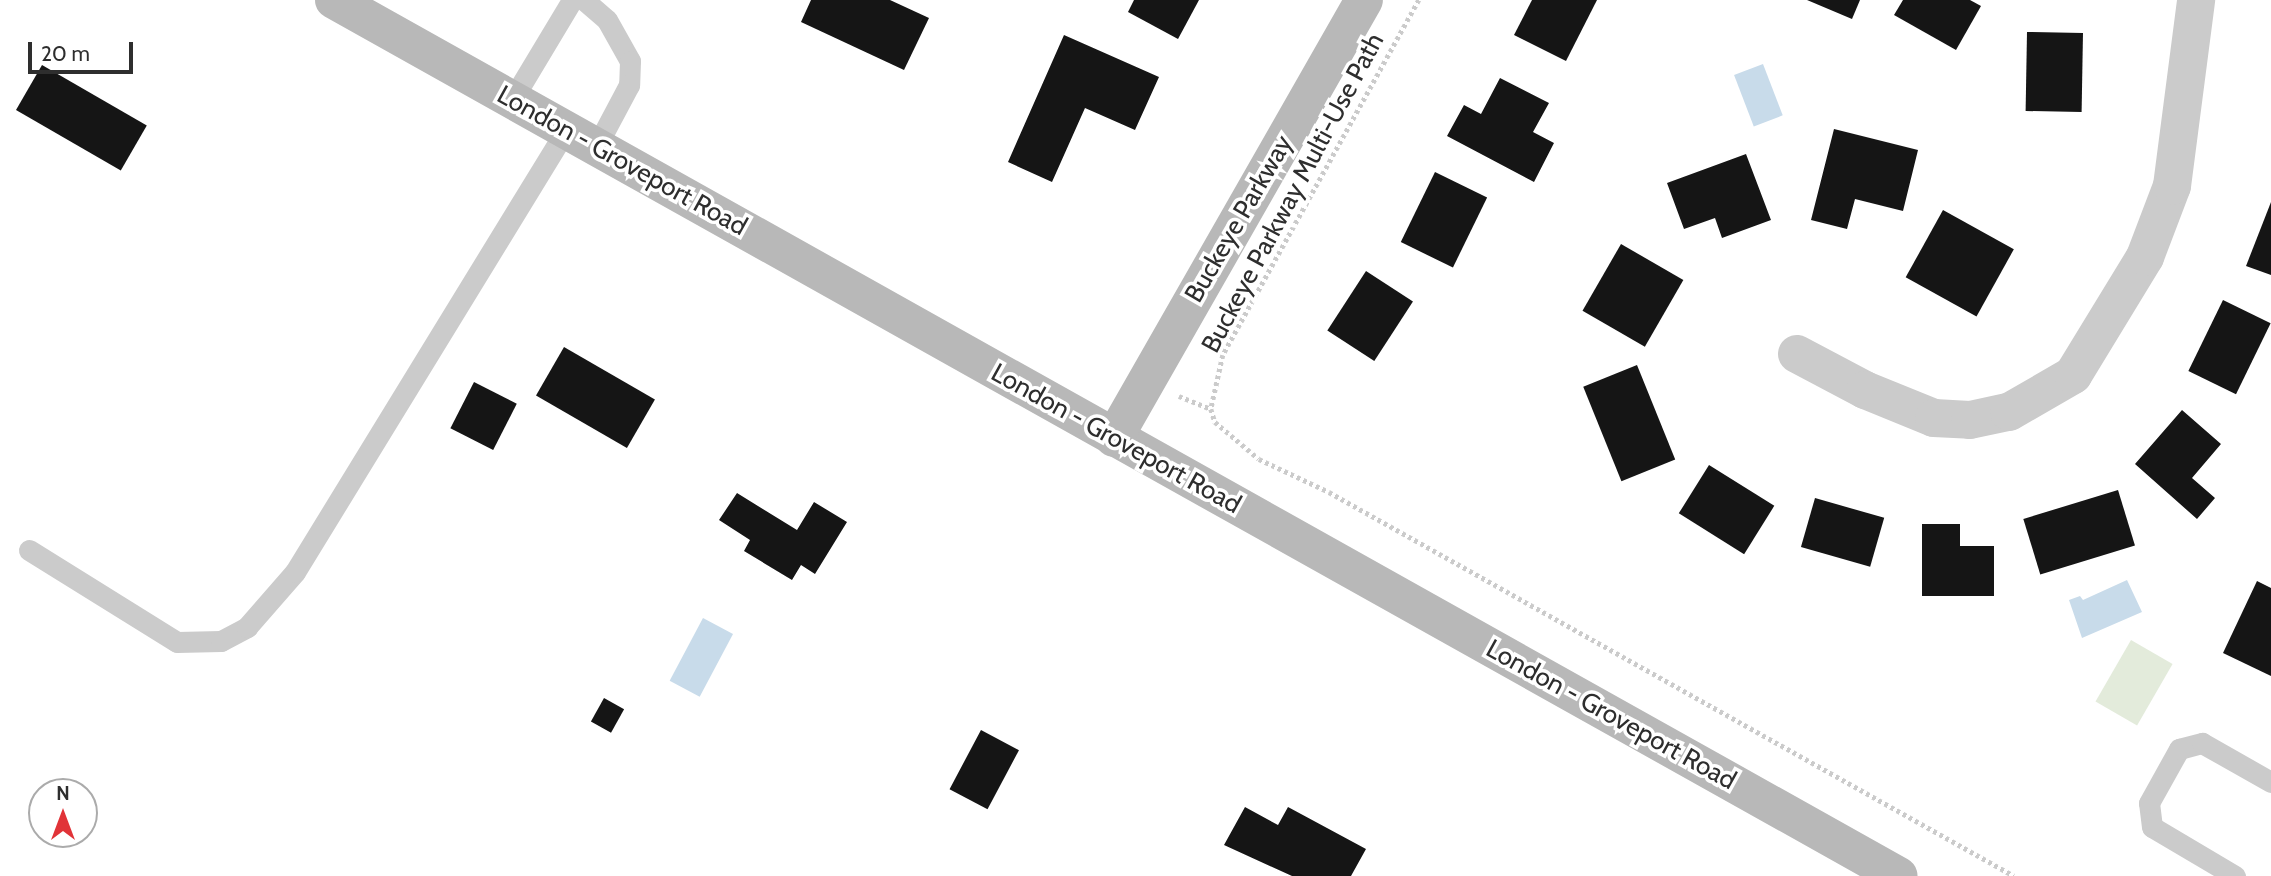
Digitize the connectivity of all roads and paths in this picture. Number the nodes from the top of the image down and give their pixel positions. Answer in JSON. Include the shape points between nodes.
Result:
{"nodes":[{"id":1,"x":334,"y":0,"type":"edge"},
{"id":2,"x":572,"y":0,"type":"edge"},
{"id":3,"x":584,"y":0,"type":"edge"},
{"id":4,"x":1364,"y":0,"type":"edge"},
{"id":5,"x":1419,"y":0,"type":"edge"},
{"id":6,"x":2196,"y":0,"type":"edge"},
{"id":7,"x":512,"y":100,"type":"junction"},
{"id":8,"x":581,"y":138,"type":"junction"},
{"id":9,"x":1797,"y":354,"type":"dead end"},
{"id":10,"x":1114,"y":438,"type":"junction"},
{"id":11,"x":29,"y":550,"type":"dead end"},
{"id":12,"x":2271,"y":782,"type":"edge"},
{"id":13,"x":1899,"y":876,"type":"edge"},
{"id":14,"x":2014,"y":876,"type":"edge"},
{"id":15,"x":2235,"y":876,"type":"edge"}],
"edges":[{"from":1,"to":7,"type":"main road","name":"London - Groveport Road"},
{"from":2,"to":7,"type":"lane"},
{"from":3,"to":8,"type":"lane","via":[[624,45],[631,73]]},
{"from":4,"to":10,"type":"main road","name":"Buckeye Parkway"},
{"from":5,"to":14,"type":"path","name":"Buckeye Parkway Multi-Use Path","via":[[1223,355],[1211,409],[1214,422],[1259,459],[1329,492]]},
{"from":6,"to":9,"type":"street","via":[[2172,186],[2145,257],[2073,375],[2009,412],[1970,419],[1934,418],[1865,390]]},
{"from":7,"to":8,"type":"main road","name":"London - Groveport Road"},
{"from":8,"to":10,"type":"main road","name":"London - Groveport Road"},
{"from":8,"to":11,"type":"lane","via":[[295,572],[247,627],[221,640],[177,642]]},
{"from":10,"to":13,"type":"main road","name":"London - Groveport Road"},
{"from":12,"to":15,"type":"lane","via":[[2202,743],[2179,749],[2149,803],[2152,827]]}]}
